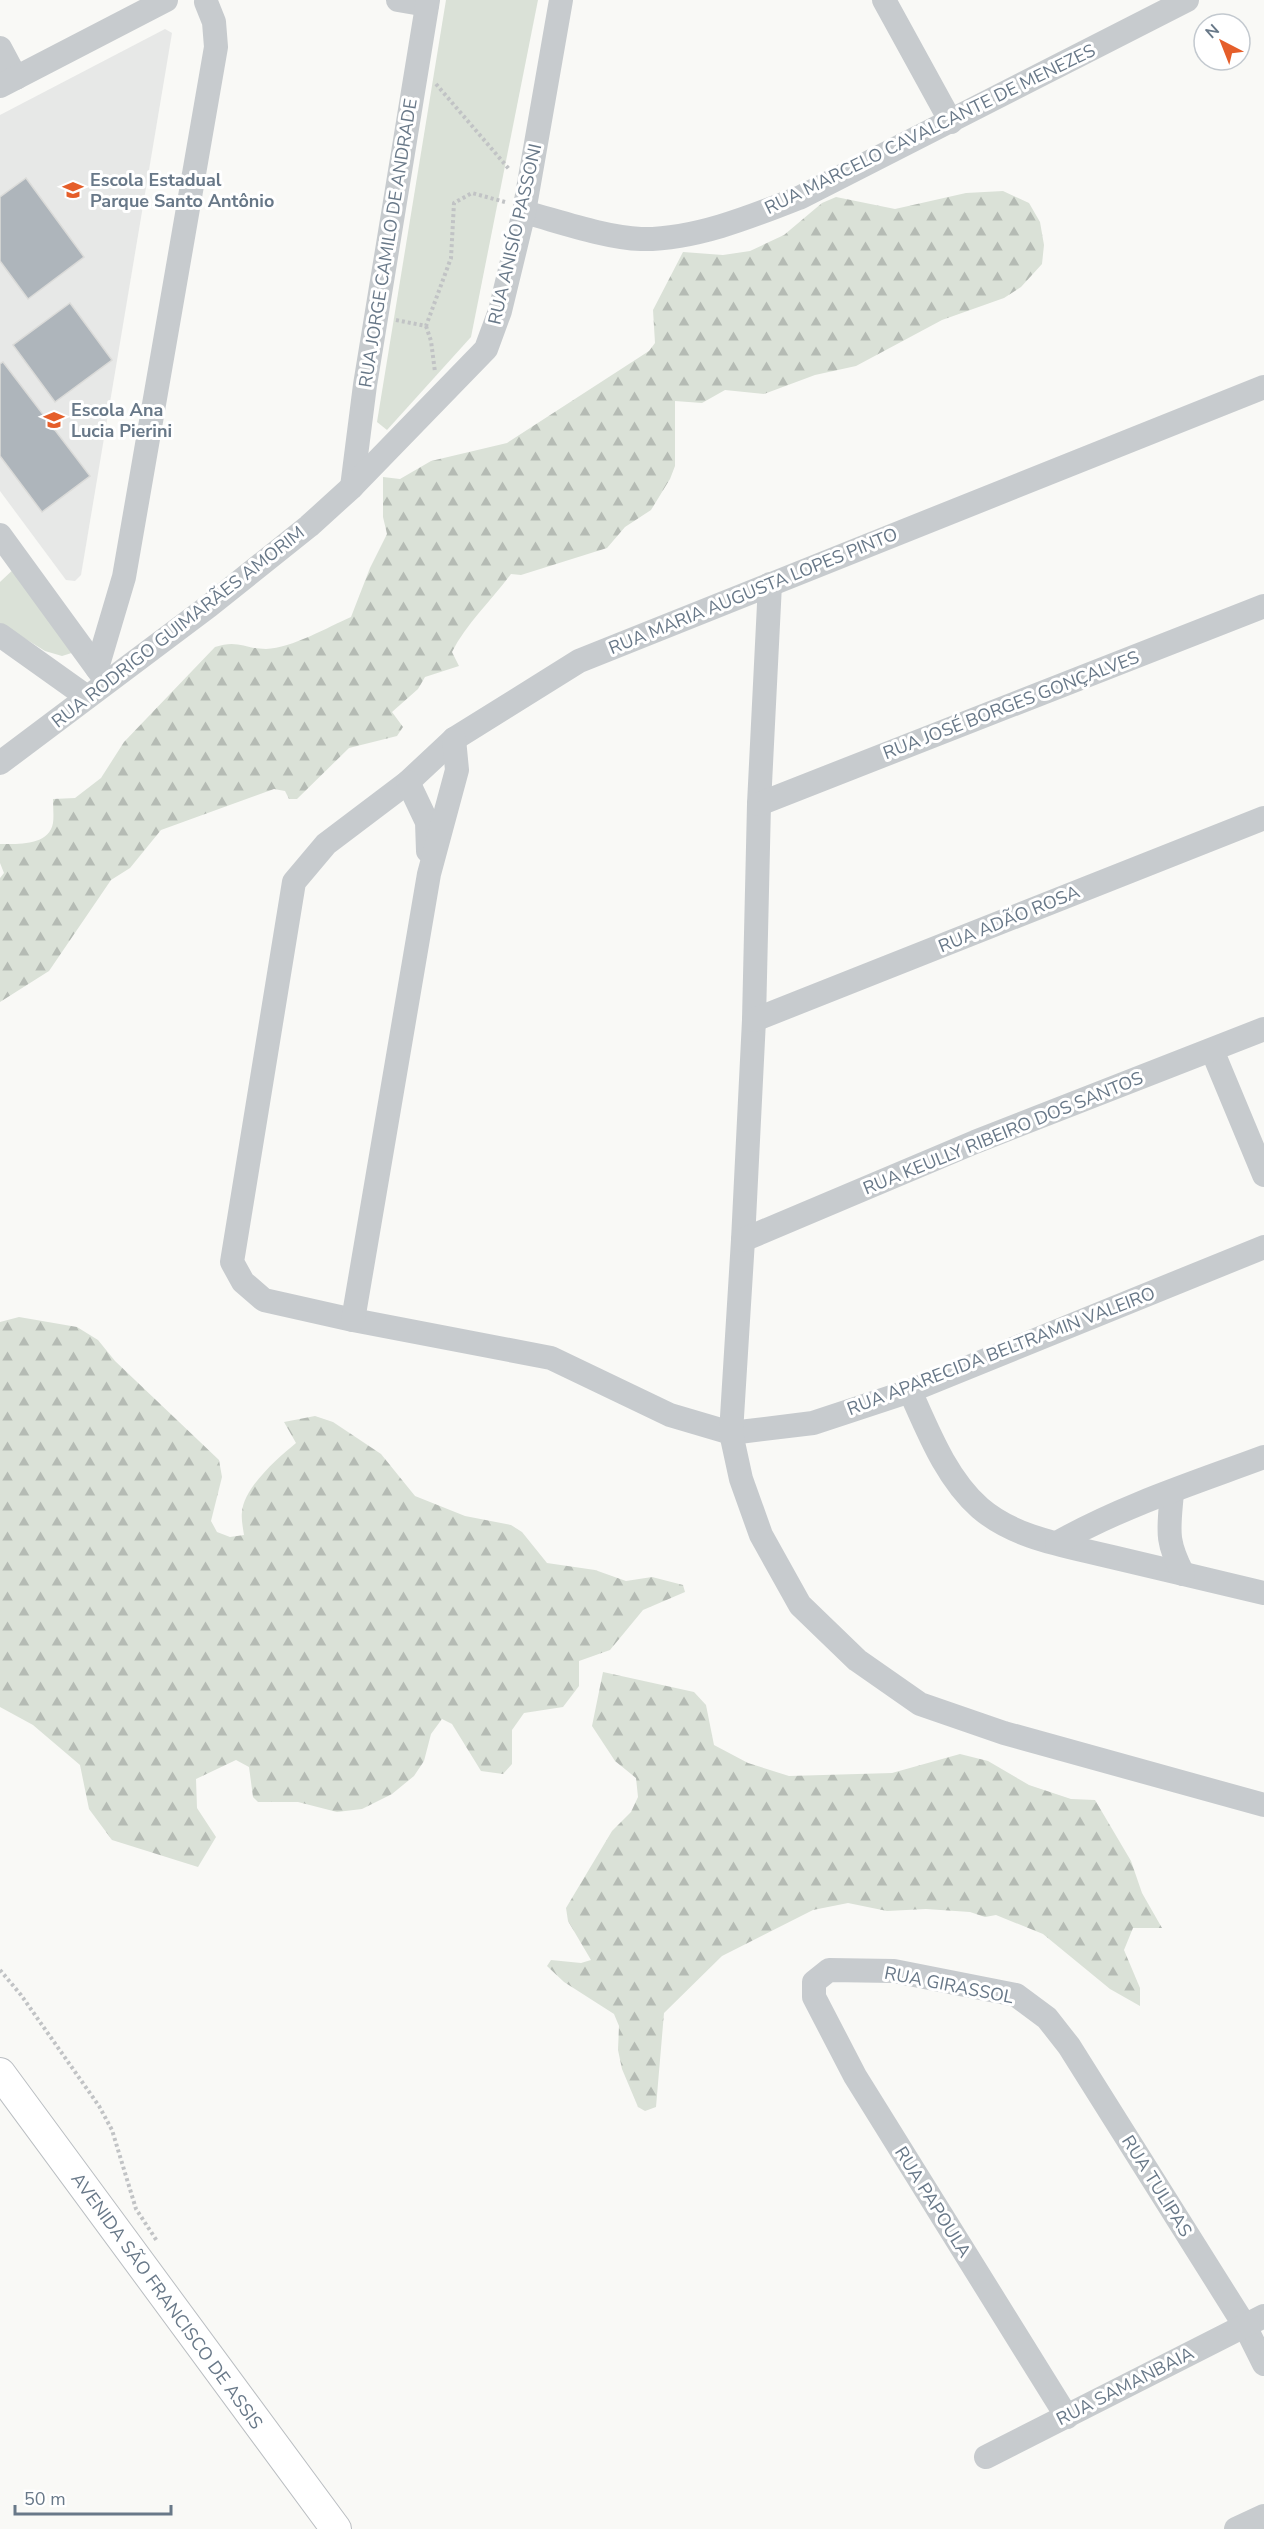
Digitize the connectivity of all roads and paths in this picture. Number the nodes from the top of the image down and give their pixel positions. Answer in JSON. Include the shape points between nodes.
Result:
{"nodes":[{"id":1,"x":166,"y":0,"type":"edge"},
{"id":2,"x":398,"y":0,"type":"edge"},
{"id":3,"x":561,"y":0,"type":"edge"},
{"id":4,"x":884,"y":0,"type":"edge"},
{"id":5,"x":1187,"y":0,"type":"edge"},
{"id":6,"x":202,"y":1,"type":"edge"},
{"id":7,"x":428,"y":2,"type":"edge"},
{"id":8,"x":0,"y":48,"type":"edge"},
{"id":9,"x":431,"y":79,"type":"dead end"},
{"id":10,"x":8,"y":82,"type":"edge"},
{"id":11,"x":951,"y":122,"type":"junction"},
{"id":12,"x":507,"y":167,"type":"dead end"},
{"id":13,"x":514,"y":207,"type":"junction"},
{"id":14,"x":389,"y":318,"type":"dead end"},
{"id":15,"x":426,"y":326,"type":"junction"},
{"id":16,"x":436,"y":374,"type":"dead end"},
{"id":17,"x":1264,"y":387,"type":"edge"},
{"id":18,"x":352,"y":487,"type":"junction"},
{"id":19,"x":3,"y":550,"type":"edge"},
{"id":20,"x":770,"y":584,"type":"junction"},
{"id":21,"x":1264,"y":606,"type":"edge"},
{"id":22,"x":0,"y":635,"type":"edge"},
{"id":23,"x":102,"y":675,"type":"junction"},
{"id":24,"x":87,"y":697,"type":"junction"},
{"id":25,"x":454,"y":739,"type":"junction"},
{"id":26,"x":0,"y":763,"type":"edge"},
{"id":27,"x":408,"y":782,"type":"junction"},
{"id":28,"x":759,"y":804,"type":"junction"},
{"id":29,"x":1264,"y":818,"type":"edge"},
{"id":30,"x":429,"y":874,"type":"junction"},
{"id":31,"x":754,"y":1020,"type":"junction"},
{"id":32,"x":1264,"y":1029,"type":"edge"},
{"id":33,"x":1212,"y":1050,"type":"junction"},
{"id":34,"x":1264,"y":1175,"type":"edge"},
{"id":35,"x":743,"y":1240,"type":"junction"},
{"id":36,"x":1264,"y":1247,"type":"edge"},
{"id":37,"x":353,"y":1320,"type":"junction"},
{"id":38,"x":910,"y":1391,"type":"junction"},
{"id":39,"x":731,"y":1433,"type":"junction"},
{"id":40,"x":1264,"y":1457,"type":"edge"},
{"id":41,"x":1172,"y":1491,"type":"junction"},
{"id":42,"x":1057,"y":1543,"type":"junction"},
{"id":43,"x":1183,"y":1574,"type":"junction"},
{"id":44,"x":1264,"y":1593,"type":"edge"},
{"id":45,"x":1264,"y":1805,"type":"edge"},
{"id":46,"x":0,"y":1970,"type":"edge"},
{"id":47,"x":814,"y":1982,"type":"joint"},
{"id":48,"x":1069,"y":2046,"type":"joint"},
{"id":49,"x":0,"y":2073,"type":"edge"},
{"id":50,"x":161,"y":2251,"type":"dead end"},
{"id":51,"x":1254,"y":2321,"type":"edge"},
{"id":52,"x":1264,"y":2364,"type":"edge"},
{"id":53,"x":1067,"y":2417,"type":"junction"},
{"id":54,"x":986,"y":2457,"type":"dead end"},
{"id":55,"x":1264,"y":2516,"type":"edge"},
{"id":56,"x":336,"y":2529,"type":"edge"},
{"id":57,"x":1236,"y":2529,"type":"edge"}],
"edges":[{"from":1,"to":10,"type":"street"},
{"from":2,"to":7,"type":"street"},
{"from":3,"to":13,"type":"street","name":"RUA ANISÍO PASSONI"},
{"from":4,"to":11,"type":"street"},
{"from":5,"to":11,"type":"street","name":"RUA MARCELO CAVALCANTE DE MENEZES"},
{"from":6,"to":23,"type":"street","via":[[214,22],[216,47],[124,577]]},
{"from":7,"to":18,"type":"street","name":"RUA JORGE CAMILO DE ANDRADE"},
{"from":8,"to":10,"type":"street"},
{"from":9,"to":12,"type":"path"},
{"from":11,"to":13,"type":"street","name":"RUA MARCELO CAVALCANTE DE MENEZES","via":[[801,197],[742,221],[684,234],[640,239]]},
{"from":13,"to":15,"type":"path","via":[[472,193],[454,204],[451,258]]},
{"from":13,"to":18,"type":"street","name":"RUA ANISÍO PASSONI","via":[[500,310],[486,349]]},
{"from":14,"to":15,"type":"path"},
{"from":15,"to":16,"type":"path"},
{"from":17,"to":20,"type":"street","name":"RUA MARIA AUGUSTA LOPES PINTO"},
{"from":18,"to":23,"type":"street","name":"RUA RODRIGO GUIMARÃES AMORIM","via":[[209,606]]},
{"from":19,"to":23,"type":"street"},
{"from":20,"to":25,"type":"street","name":"RUA MARIA AUGUSTA LOPES PINTO","via":[[579,661]]},
{"from":20,"to":28,"type":"street"},
{"from":21,"to":28,"type":"street","name":"RUA JOSÉ BORGES GONÇALVES"},
{"from":22,"to":24,"type":"street"},
{"from":23,"to":24,"type":"street","name":"RUA RODRIGO GUIMARÃES AMORIM"},
{"from":24,"to":26,"type":"street","name":"RUA RODRIGO GUIMARÃES AMORIM"},
{"from":25,"to":27,"type":"street","name":"RUA MARIA AUGUSTA LOPES PINTO"},
{"from":25,"to":30,"type":"street","via":[[457,770]]},
{"from":27,"to":30,"type":"street","via":[[427,822]]},
{"from":27,"to":37,"type":"street","name":"RUA MARIA AUGUSTA LOPES PINTO","via":[[326,843],[294,882],[231,1262],[243,1282],[264,1300]]},
{"from":28,"to":31,"type":"street"},
{"from":29,"to":31,"type":"street","name":"RUA ADÃO ROSA"},
{"from":30,"to":37,"type":"street"},
{"from":31,"to":35,"type":"street"},
{"from":32,"to":33,"type":"street","name":"RUA KEULLY RIBEIRO DOS SANTOS"},
{"from":33,"to":34,"type":"street"},
{"from":33,"to":35,"type":"street","name":"RUA KEULLY RIBEIRO DOS SANTOS","via":[[975,1142]]},
{"from":35,"to":39,"type":"street"},
{"from":36,"to":38,"type":"street","name":"RUA APARECIDA BELTRAMIN VALEIRO"},
{"from":37,"to":39,"type":"street","via":[[551,1358],[670,1415]]},
{"from":38,"to":39,"type":"street","name":"RUA APARECIDA BELTRAMIN VALEIRO","via":[[813,1423]]},
{"from":38,"to":42,"type":"street","via":[[938,1449],[960,1485],[981,1508],[1009,1528]]},
{"from":39,"to":45,"type":"street","via":[[741,1479],[761,1535],[800,1605],[857,1660],[920,1704],[1004,1733]]},
{"from":40,"to":41,"type":"street"},
{"from":41,"to":42,"type":"street","via":[[1083,1527]]},
{"from":41,"to":43,"type":"street","via":[[1168,1533],[1171,1550]]},
{"from":42,"to":43,"type":"street"},
{"from":43,"to":44,"type":"street"},
{"from":46,"to":50,"type":"path","via":[[103,2114],[112,2130],[136,2209]]},
{"from":47,"to":48,"type":"street","name":"RUA GIRASSOL","via":[[829,1970],[894,1971],[1016,1995],[1047,2018]]},
{"from":47,"to":53,"type":"street","name":"RUA PAPOULA","via":[[813,1997],[855,2076]]},
{"from":48,"to":51,"type":"street","name":"RUA TULIPAS"},
{"from":49,"to":56,"type":"main road","name":"AVENIDA SÃO FRANCISCO DE ASSIS"},
{"from":51,"to":52,"type":"street","name":"RUA TULIPAS"},
{"from":51,"to":53,"type":"street","name":"RUA SAMANBAIA"},
{"from":53,"to":54,"type":"street","name":"RUA SAMANBAIA"},
{"from":55,"to":57,"type":"street"}]}
